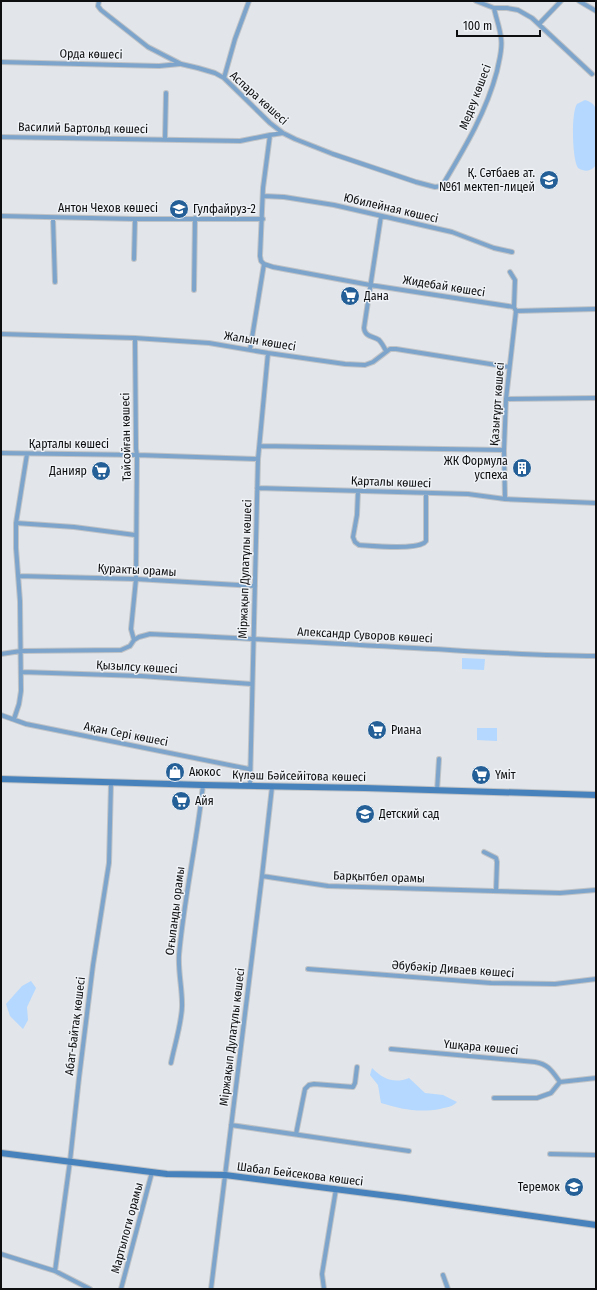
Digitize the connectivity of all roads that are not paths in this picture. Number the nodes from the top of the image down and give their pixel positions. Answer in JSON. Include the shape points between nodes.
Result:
{"nodes":[{"id":1,"x":99,"y":1,"type":"edge"},
{"id":2,"x":249,"y":1,"type":"edge"},
{"id":3,"x":476,"y":1,"type":"edge"},
{"id":4,"x":561,"y":1,"type":"edge"},
{"id":5,"x":579,"y":1,"type":"edge"},
{"id":6,"x":494,"y":8,"type":"junction"},
{"id":7,"x":596,"y":11,"type":"edge"},
{"id":8,"x":540,"y":24,"type":"junction"},
{"id":9,"x":1,"y":62,"type":"edge"},
{"id":10,"x":181,"y":64,"type":"junction"},
{"id":11,"x":592,"y":74,"type":"dead end"},
{"id":12,"x":224,"y":78,"type":"junction"},
{"id":13,"x":166,"y":93,"type":"dead end"},
{"id":14,"x":283,"y":134,"type":"junction"},
{"id":15,"x":270,"y":135,"type":"junction"},
{"id":16,"x":1,"y":137,"type":"edge"},
{"id":17,"x":165,"y":140,"type":"junction"},
{"id":18,"x":442,"y":186,"type":"joint"},
{"id":19,"x":263,"y":196,"type":"junction"},
{"id":20,"x":1,"y":216,"type":"edge"},
{"id":21,"x":381,"y":216,"type":"junction"},
{"id":22,"x":53,"y":218,"type":"junction"},
{"id":23,"x":195,"y":218,"type":"junction"},
{"id":24,"x":135,"y":219,"type":"junction"},
{"id":25,"x":263,"y":219,"type":"junction"},
{"id":26,"x":512,"y":252,"type":"dead end"},
{"id":27,"x":134,"y":259,"type":"dead end"},
{"id":28,"x":264,"y":264,"type":"junction"},
{"id":29,"x":510,"y":272,"type":"dead end"},
{"id":30,"x":55,"y":282,"type":"dead end"},
{"id":31,"x":370,"y":285,"type":"junction"},
{"id":32,"x":194,"y":290,"type":"dead end"},
{"id":33,"x":515,"y":309,"type":"junction"},
{"id":34,"x":596,"y":309,"type":"edge"},
{"id":35,"x":1,"y":334,"type":"edge"},
{"id":36,"x":135,"y":338,"type":"junction"},
{"id":37,"x":250,"y":350,"type":"junction"},
{"id":38,"x":386,"y":352,"type":"junction"},
{"id":39,"x":268,"y":353,"type":"junction"},
{"id":40,"x":509,"y":367,"type":"junction"},
{"id":41,"x":596,"y":398,"type":"edge"},
{"id":42,"x":506,"y":399,"type":"junction"},
{"id":43,"x":260,"y":446,"type":"junction"},
{"id":44,"x":504,"y":450,"type":"junction"},
{"id":45,"x":1,"y":453,"type":"edge"},
{"id":46,"x":27,"y":454,"type":"junction"},
{"id":47,"x":138,"y":455,"type":"junction"},
{"id":48,"x":258,"y":459,"type":"junction"},
{"id":49,"x":257,"y":488,"type":"junction"},
{"id":50,"x":358,"y":491,"type":"junction"},
{"id":51,"x":426,"y":493,"type":"junction"},
{"id":52,"x":505,"y":499,"type":"junction"},
{"id":53,"x":596,"y":503,"type":"edge"},
{"id":54,"x":16,"y":523,"type":"junction"},
{"id":55,"x":136,"y":535,"type":"junction"},
{"id":56,"x":18,"y":576,"type":"junction"},
{"id":57,"x":136,"y":579,"type":"junction"},
{"id":58,"x":255,"y":586,"type":"junction"},
{"id":59,"x":252,"y":638,"type":"junction"},
{"id":60,"x":134,"y":640,"type":"junction"},
{"id":61,"x":21,"y":651,"type":"junction"},
{"id":62,"x":1,"y":654,"type":"edge"},
{"id":63,"x":596,"y":656,"type":"edge"},
{"id":64,"x":22,"y":672,"type":"junction"},
{"id":65,"x":252,"y":684,"type":"junction"},
{"id":66,"x":1,"y":715,"type":"edge"},
{"id":67,"x":14,"y":719,"type":"junction"},
{"id":68,"x":439,"y":759,"type":"dead end"},
{"id":69,"x":249,"y":769,"type":"junction"},
{"id":70,"x":1,"y":779,"type":"edge"},
{"id":71,"x":111,"y":783,"type":"junction"},
{"id":72,"x":202,"y":785,"type":"junction"},
{"id":73,"x":250,"y":786,"type":"junction"},
{"id":74,"x":272,"y":787,"type":"junction"},
{"id":75,"x":437,"y":791,"type":"junction"},
{"id":76,"x":596,"y":795,"type":"edge"},
{"id":77,"x":484,"y":852,"type":"dead end"},
{"id":78,"x":262,"y":876,"type":"junction"},
{"id":79,"x":596,"y":890,"type":"edge"},
{"id":80,"x":496,"y":891,"type":"junction"},
{"id":81,"x":308,"y":969,"type":"dead end"},
{"id":82,"x":596,"y":979,"type":"edge"},
{"id":83,"x":390,"y":1049,"type":"dead end"},
{"id":84,"x":171,"y":1063,"type":"dead end"},
{"id":85,"x":356,"y":1067,"type":"dead end"},
{"id":86,"x":596,"y":1078,"type":"edge"},
{"id":87,"x":560,"y":1082,"type":"junction"},
{"id":88,"x":494,"y":1098,"type":"dead end"},
{"id":89,"x":231,"y":1126,"type":"junction"},
{"id":90,"x":296,"y":1134,"type":"junction"},
{"id":91,"x":409,"y":1151,"type":"dead end"},
{"id":92,"x":1,"y":1154,"type":"edge"},
{"id":93,"x":550,"y":1154,"type":"dead end"},
{"id":94,"x":596,"y":1155,"type":"edge"},
{"id":95,"x":70,"y":1161,"type":"junction"},
{"id":96,"x":152,"y":1172,"type":"junction"},
{"id":97,"x":225,"y":1176,"type":"junction"},
{"id":98,"x":336,"y":1189,"type":"junction"},
{"id":99,"x":596,"y":1225,"type":"edge"},
{"id":100,"x":1,"y":1254,"type":"edge"},
{"id":101,"x":55,"y":1271,"type":"junction"},
{"id":102,"x":443,"y":1275,"type":"dead end"},
{"id":103,"x":90,"y":1289,"type":"edge"},
{"id":104,"x":121,"y":1289,"type":"edge"},
{"id":105,"x":211,"y":1289,"type":"edge"},
{"id":106,"x":324,"y":1289,"type":"edge"},
{"id":107,"x":448,"y":1289,"type":"edge"}],
"edges":[{"from":1,"to":10,"type":"street","name":"Аспара көшесі","via":[[98,6],[101,10],[123,29],[148,47]]},
{"from":2,"to":12,"type":"street"},
{"from":3,"to":6,"type":"street"},
{"from":4,"to":8,"type":"street"},
{"from":5,"to":7,"type":"street"},
{"from":6,"to":8,"type":"street","via":[[518,10]]},
{"from":6,"to":18,"type":"street","name":"Медеу көшесі","via":[[501,38],[501,52],[493,84],[472,136]]},
{"from":8,"to":11,"type":"street"},
{"from":9,"to":10,"type":"street","name":"Орда көшесі","via":[[159,66]]},
{"from":10,"to":12,"type":"street","name":"Аспара көшесі"},
{"from":12,"to":14,"type":"street","name":"Аспара көшесі"},
{"from":13,"to":17,"type":"street","name":"Василий Бартольд көшесі"},
{"from":14,"to":15,"type":"street"},
{"from":14,"to":18,"type":"street","name":"Аспара көшесі","via":[[332,154],[416,182],[435,187]]},
{"from":15,"to":17,"type":"street","name":"Василий Бартольд көшесі","via":[[240,141]]},
{"from":15,"to":19,"type":"street"},
{"from":16,"to":17,"type":"street","name":"Василий Бартольд көшесі"},
{"from":19,"to":21,"type":"street","name":"Юбилейная көшесі","via":[[305,200]]},
{"from":19,"to":25,"type":"street"},
{"from":20,"to":22,"type":"street","name":"Антон Чехов көшесі"},
{"from":21,"to":26,"type":"street","name":"Юбилейная көшесі","via":[[452,232]]},
{"from":21,"to":31,"type":"street"},
{"from":22,"to":24,"type":"street","name":"Антон Чехов көшесі"},
{"from":22,"to":30,"type":"street"},
{"from":23,"to":24,"type":"street","name":"Антон Чехов көшесі"},
{"from":23,"to":25,"type":"street","name":"Антон Чехов көшесі"},
{"from":23,"to":32,"type":"street"},
{"from":24,"to":27,"type":"street"},
{"from":25,"to":28,"type":"street","via":[[260,256]]},
{"from":28,"to":31,"type":"street","name":"Жидебай көшесі"},
{"from":28,"to":37,"type":"street"},
{"from":29,"to":33,"type":"street","name":"Қазығұрт көшесі","via":[[515,280]]},
{"from":31,"to":33,"type":"street","name":"Жидебай көшесі"},
{"from":31,"to":38,"type":"street","via":[[365,332],[382,343]]},
{"from":33,"to":34,"type":"street","name":"Жидебай көшесі"},
{"from":33,"to":40,"type":"street","name":"Қазығұрт көшесі"},
{"from":35,"to":36,"type":"street","name":"Жалын көшесі"},
{"from":36,"to":37,"type":"street","name":"Жалын көшесі","via":[[209,343]]},
{"from":36,"to":47,"type":"street","name":"Тайсойған көшесі"},
{"from":37,"to":39,"type":"street","name":"Жалын көшесі"},
{"from":38,"to":39,"type":"street","name":"Жалын көшесі","via":[[365,365]]},
{"from":38,"to":40,"type":"street","name":"Жалын көшесі","via":[[396,349]]},
{"from":39,"to":43,"type":"street","name":"Міржақып Дулатұлы көшесі"},
{"from":40,"to":42,"type":"street","name":"Қазығұрт көшесі"},
{"from":41,"to":42,"type":"street"},
{"from":42,"to":44,"type":"street","name":"Қазығұрт көшесі"},
{"from":43,"to":44,"type":"street"},
{"from":43,"to":48,"type":"street","name":"Міржақып Дулатұлы көшесі"},
{"from":44,"to":52,"type":"street","name":"Қазығұрт көшесі"},
{"from":45,"to":46,"type":"street","name":"Қарталы көшесі"},
{"from":46,"to":47,"type":"street","name":"Қарталы көшесі"},
{"from":46,"to":54,"type":"street"},
{"from":47,"to":48,"type":"street","name":"Қарталы көшесі"},
{"from":47,"to":55,"type":"street","name":"Тайсойған көшесі"},
{"from":48,"to":49,"type":"street","name":"Міржақып Дулатұлы көшесі"},
{"from":49,"to":50,"type":"street","name":"Қарталы көшесі"},
{"from":49,"to":58,"type":"street","name":"Міржақып Дулатұлы көшесі"},
{"from":50,"to":51,"type":"street","name":"Қарталы көшесі"},
{"from":50,"to":51,"type":"street","via":[[354,537],[359,545],[415,546],[424,543]]},
{"from":51,"to":52,"type":"street","name":"Қарталы көшесі","via":[[468,494]]},
{"from":52,"to":53,"type":"street","name":"Қарталы көшесі"},
{"from":54,"to":55,"type":"street"},
{"from":54,"to":56,"type":"street"},
{"from":55,"to":57,"type":"street","name":"Тайсойған көшесі"},
{"from":56,"to":57,"type":"street","name":"Қуракты орамы"},
{"from":56,"to":61,"type":"street"},
{"from":57,"to":58,"type":"street","name":"Қуракты орамы"},
{"from":57,"to":60,"type":"street","name":"Тайсойған көшесі","via":[[132,629]]},
{"from":58,"to":59,"type":"street","name":"Міржақып Дулатұлы көшесі"},
{"from":59,"to":60,"type":"street","name":"Александр Суворов көшесі","via":[[144,634]]},
{"from":59,"to":63,"type":"street","name":"Александр Суворов көшесі","via":[[555,656]]},
{"from":59,"to":65,"type":"street","name":"Міржақып Дулатұлы көшесі"},
{"from":60,"to":61,"type":"street","via":[[130,646],[122,650]]},
{"from":61,"to":62,"type":"street"},
{"from":61,"to":64,"type":"street"},
{"from":64,"to":65,"type":"street","name":"Қызылсу көшесі","via":[[141,676]]},
{"from":64,"to":67,"type":"street","via":[[19,704]]},
{"from":65,"to":69,"type":"street","name":"Міржақып Дулатұлы көшесі"},
{"from":66,"to":67,"type":"street","name":"Ақан Сері көшесі"},
{"from":67,"to":69,"type":"street","name":"Ақан Сері көшесі","via":[[26,724]]},
{"from":68,"to":75,"type":"street"},
{"from":69,"to":73,"type":"street","name":"Міржақып Дулатұлы көшесі"},
{"from":70,"to":71,"type":"main road","name":"Күләш Бәйсейітова көшесі"},
{"from":71,"to":72,"type":"main road","name":"Күләш Бәйсейітова көшесі"},
{"from":71,"to":95,"type":"street","name":"Абат-Байтақ көшесі","via":[[109,863],[90,987]]},
{"from":72,"to":73,"type":"main road","name":"Күләш Бәйсейітова көшесі"},
{"from":72,"to":84,"type":"street","name":"Оғыланды орамы","via":[[179,956],[182,1013]]},
{"from":73,"to":74,"type":"main road","name":"Күләш Бәйсейітова көшесі"},
{"from":74,"to":75,"type":"main road","name":"Күләш Бәйсейітова көшесі"},
{"from":74,"to":78,"type":"street","name":"Міржақып Дулатұлы көшесі"},
{"from":75,"to":76,"type":"main road","name":"Күләш Бәйсейітова көшесі"},
{"from":77,"to":80,"type":"street","via":[[496,858]]},
{"from":78,"to":80,"type":"street","name":"Барқытбел орамы","via":[[328,886]]},
{"from":78,"to":89,"type":"street","name":"Міржақып Дулатұлы көшесі"},
{"from":79,"to":80,"type":"street","name":"Барқытбел орамы","via":[[560,893]]},
{"from":81,"to":82,"type":"street","name":"Әбубәкір Диваев көшесі","via":[[491,983],[555,984]]},
{"from":83,"to":87,"type":"street","name":"Үшқара көшесі","via":[[535,1062],[551,1070]]},
{"from":85,"to":90,"type":"street","via":[[353,1087],[314,1084],[305,1089]]},
{"from":86,"to":87,"type":"street"},
{"from":87,"to":88,"type":"street","via":[[551,1093],[537,1098]]},
{"from":89,"to":90,"type":"street"},
{"from":89,"to":97,"type":"street","name":"Міржақып Дулатұлы көшесі"},
{"from":90,"to":91,"type":"street"},
{"from":92,"to":95,"type":"main road","name":"Шабал Бейсекова көшесі"},
{"from":93,"to":94,"type":"street"},
{"from":95,"to":96,"type":"main road","name":"Шабал Бейсекова көшесі"},
{"from":95,"to":101,"type":"street","name":"Абат-Байтақ көшесі"},
{"from":96,"to":97,"type":"main road","name":"Шабал Бейсекова көшесі"},
{"from":96,"to":104,"type":"street","name":"Мартылоги орамы"},
{"from":97,"to":98,"type":"main road","name":"Шабал Бейсекова көшесі"},
{"from":97,"to":105,"type":"street","name":"Міржақып Дулатұлы көшесі"},
{"from":98,"to":99,"type":"main road","name":"Шабал Бейсекова көшесі"},
{"from":98,"to":106,"type":"street","via":[[322,1274]]},
{"from":100,"to":101,"type":"street"},
{"from":101,"to":103,"type":"street"},
{"from":102,"to":107,"type":"street"}]}
